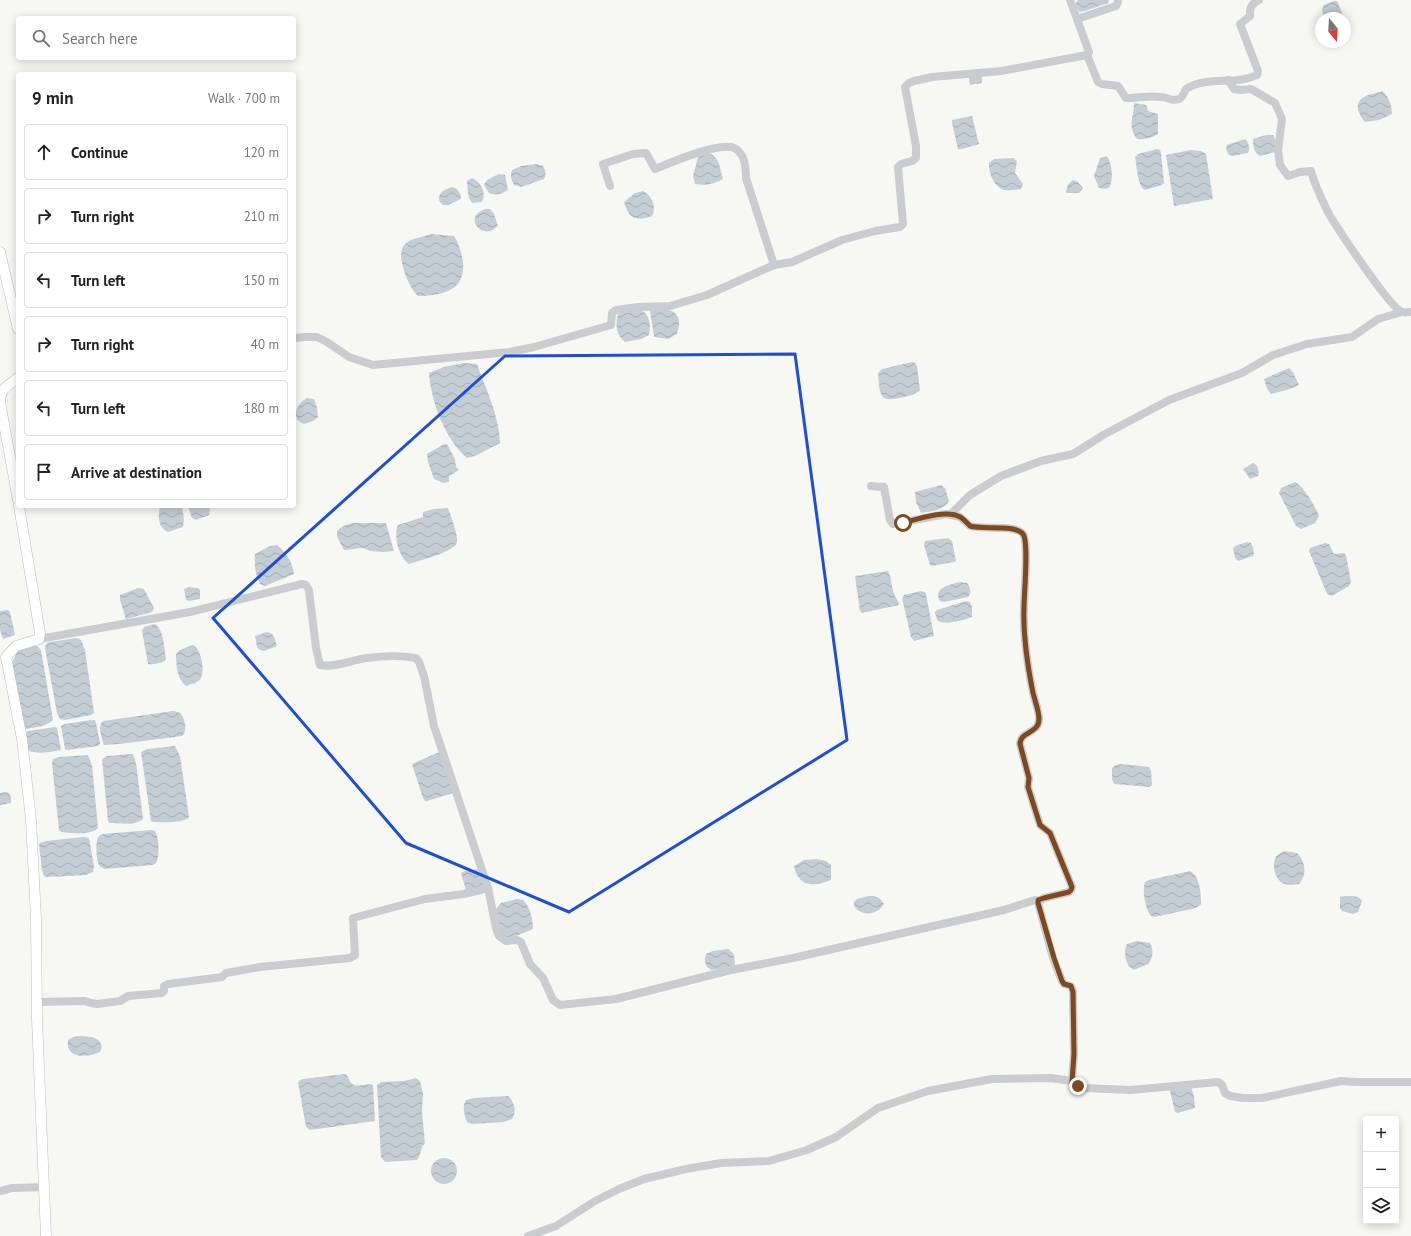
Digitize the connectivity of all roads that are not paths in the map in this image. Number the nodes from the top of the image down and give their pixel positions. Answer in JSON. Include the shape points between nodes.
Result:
{"nodes":[{"id":1,"x":1070,"y":0,"type":"edge"},
{"id":2,"x":1118,"y":0,"type":"edge"},
{"id":3,"x":1259,"y":0,"type":"edge"},
{"id":4,"x":1076,"y":19,"type":"junction"},
{"id":5,"x":1087,"y":55,"type":"junction"},
{"id":6,"x":1228,"y":80,"type":"junction"},
{"id":7,"x":610,"y":186,"type":"dead end"},
{"id":8,"x":0,"y":252,"type":"edge"},
{"id":9,"x":774,"y":264,"type":"junction"},
{"id":10,"x":1402,"y":312,"type":"junction"},
{"id":11,"x":1411,"y":312,"type":"edge"},
{"id":12,"x":16,"y":320,"type":"edge"},
{"id":13,"x":296,"y":338,"type":"edge"},
{"id":14,"x":16,"y":380,"type":"edge"},
{"id":15,"x":871,"y":486,"type":"dead end"},
{"id":16,"x":16,"y":489,"type":"edge"},
{"id":17,"x":19,"y":508,"type":"edge"},
{"id":18,"x":950,"y":515,"type":"junction"},
{"id":19,"x":39,"y":639,"type":"junction"},
{"id":20,"x":3,"y":657,"type":"edge"},
{"id":21,"x":488,"y":888,"type":"junction"},
{"id":22,"x":1038,"y":900,"type":"junction"},
{"id":23,"x":37,"y":1002,"type":"junction"},
{"id":24,"x":1072,"y":1082,"type":"junction"},
{"id":25,"x":1411,"y":1082,"type":"edge"},
{"id":26,"x":45,"y":1187,"type":"junction"},
{"id":27,"x":0,"y":1191,"type":"edge"},
{"id":28,"x":46,"y":1236,"type":"edge"},
{"id":29,"x":528,"y":1236,"type":"edge"}],
"edges":[{"from":1,"to":4,"type":"street"},
{"from":2,"to":4,"type":"street","via":[[1116,6]]},
{"from":3,"to":6,"type":"street","via":[[1249,10],[1250,16],[1240,24],[1258,71],[1257,75],[1242,80]]},
{"from":4,"to":5,"type":"street","via":[[1089,52]]},
{"from":5,"to":6,"type":"street","via":[[1098,82],[1118,86],[1126,98],[1155,96],[1174,100],[1183,96],[1186,88],[1193,84]]},
{"from":5,"to":9,"type":"street","via":[[1001,71],[932,77],[909,83],[905,87],[916,158],[898,167],[903,224],[900,227],[842,240],[792,262]]},
{"from":6,"to":10,"type":"street","via":[[1234,89],[1252,89],[1275,103],[1282,119],[1278,150],[1280,165],[1288,176],[1311,171],[1315,186],[1329,214],[1394,306]]},
{"from":7,"to":9,"type":"street","via":[[603,164],[633,154],[646,152],[655,169],[713,149],[732,147],[740,152],[746,168],[746,178]]},
{"from":8,"to":12,"type":"main road"},
{"from":9,"to":13,"type":"street","via":[[707,295],[670,306],[638,306],[616,310],[612,313],[611,325],[510,352],[373,365],[349,357],[317,337]]},
{"from":10,"to":11,"type":"street"},
{"from":10,"to":18,"type":"street","via":[[1378,319],[1352,337],[1307,344],[1273,355],[1242,373],[1169,400],[1073,454],[1041,461],[1001,476],[970,495]]},
{"from":14,"to":16,"type":"main road","via":[[0,394],[0,402]]},
{"from":15,"to":18,"type":"street","via":[[884,487],[892,524]]},
{"from":17,"to":19,"type":"main road","via":[[40,628]]},
{"from":18,"to":22,"type":"street","via":[[960,517],[970,526],[1011,528],[1024,535],[1024,616],[1039,720],[1036,728],[1022,736],[1020,744],[1029,778],[1028,787],[1040,825],[1050,833],[1072,889]]},
{"from":19,"to":20,"type":"main road","via":[[16,646]]},
{"from":19,"to":21,"type":"street","via":[[190,612],[306,585],[309,590],[320,665],[366,658],[397,657],[416,658],[419,662],[434,726]]},
{"from":20,"to":23,"type":"main road","via":[[22,739],[31,820]]},
{"from":21,"to":22,"type":"street","via":[[499,936],[506,941],[521,942],[530,964],[543,978],[553,1000],[560,1004],[616,999]]},
{"from":21,"to":23,"type":"street","via":[[426,899],[353,918],[355,954],[350,958],[226,973],[222,977],[168,984],[164,986],[162,993],[128,996],[120,1001],[97,1004],[85,1001]]},
{"from":22,"to":24,"type":"street","via":[[1062,981],[1071,986],[1073,992]]},
{"from":23,"to":26,"type":"main road"},
{"from":24,"to":25,"type":"street","via":[[1084,1088],[1131,1090],[1218,1082],[1230,1096],[1262,1098],[1341,1081]]},
{"from":24,"to":29,"type":"street","via":[[1051,1078],[992,1079],[928,1091],[878,1108],[836,1137],[807,1150],[769,1160],[721,1163],[644,1179],[595,1201],[556,1226]]},
{"from":26,"to":27,"type":"street"},
{"from":26,"to":28,"type":"main road"}]}
